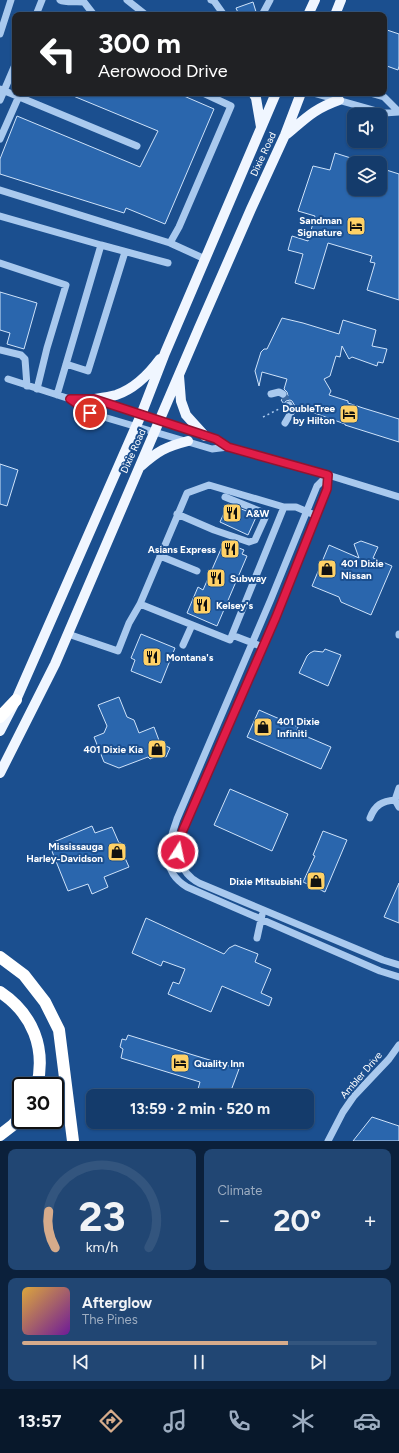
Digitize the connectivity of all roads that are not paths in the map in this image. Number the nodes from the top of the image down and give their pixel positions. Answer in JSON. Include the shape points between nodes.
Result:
{"nodes":[{"id":1,"x":10,"y":0,"type":"edge"},
{"id":2,"x":42,"y":0,"type":"edge"},
{"id":3,"x":60,"y":0,"type":"edge"},
{"id":4,"x":127,"y":0,"type":"edge"},
{"id":5,"x":211,"y":0,"type":"edge"},
{"id":6,"x":270,"y":0,"type":"edge"},
{"id":7,"x":315,"y":0,"type":"edge"},
{"id":8,"x":341,"y":0,"type":"edge"},
{"id":9,"x":37,"y":12,"type":"edge"},
{"id":10,"x":92,"y":12,"type":"edge"},
{"id":11,"x":142,"y":12,"type":"edge"},
{"id":12,"x":221,"y":12,"type":"edge"},
{"id":13,"x":264,"y":12,"type":"edge"},
{"id":14,"x":309,"y":12,"type":"edge"},
{"id":15,"x":335,"y":12,"type":"edge"},
{"id":16,"x":0,"y":34,"type":"edge"},
{"id":17,"x":12,"y":72,"type":"edge"},
{"id":18,"x":2,"y":90,"type":"edge"},
{"id":19,"x":12,"y":94,"type":"edge"},
{"id":20,"x":18,"y":96,"type":"joint"},
{"id":21,"x":208,"y":96,"type":"edge"},
{"id":22,"x":255,"y":96,"type":"edge"},
{"id":23,"x":275,"y":96,"type":"edge"},
{"id":24,"x":300,"y":96,"type":"edge"},
{"id":25,"x":325,"y":96,"type":"edge"},
{"id":26,"x":380,"y":96,"type":"edge"},
{"id":27,"x":0,"y":100,"type":"edge"},
{"id":28,"x":340,"y":100,"type":"junction"},
{"id":29,"x":399,"y":111,"type":"edge"},
{"id":30,"x":261,"y":127,"type":"junction"},
{"id":31,"x":285,"y":135,"type":"junction"},
{"id":32,"x":0,"y":139,"type":"edge"},
{"id":33,"x":137,"y":146,"type":"dead end"},
{"id":34,"x":0,"y":190,"type":"edge"},
{"id":35,"x":0,"y":216,"type":"edge"},
{"id":36,"x":170,"y":243,"type":"junction"},
{"id":37,"x":101,"y":244,"type":"junction"},
{"id":38,"x":125,"y":252,"type":"junction"},
{"id":39,"x":205,"y":258,"type":"junction"},
{"id":40,"x":0,"y":263,"type":"edge"},
{"id":41,"x":168,"y":263,"type":"dead end"},
{"id":42,"x":0,"y":350,"type":"edge"},
{"id":43,"x":166,"y":353,"type":"junction"},
{"id":44,"x":66,"y":364,"type":"junction"},
{"id":45,"x":179,"y":375,"type":"junction"},
{"id":46,"x":8,"y":379,"type":"dead end"},
{"id":47,"x":27,"y":386,"type":"junction"},
{"id":48,"x":37,"y":389,"type":"junction"},
{"id":49,"x":271,"y":394,"type":"dead end"},
{"id":50,"x":283,"y":394,"type":"dead end"},
{"id":51,"x":57,"y":395,"type":"junction"},
{"id":52,"x":70,"y":399,"type":"junction"},
{"id":53,"x":94,"y":399,"type":"junction"},
{"id":54,"x":289,"y":405,"type":"tunnel mouth"},
{"id":55,"x":141,"y":415,"type":"junction"},
{"id":56,"x":159,"y":421,"type":"junction"},
{"id":57,"x":285,"y":422,"type":"dead end"},
{"id":58,"x":136,"y":427,"type":"junction"},
{"id":59,"x":155,"y":432,"type":"junction"},
{"id":60,"x":205,"y":436,"type":"junction"},
{"id":61,"x":188,"y":441,"type":"junction"},
{"id":62,"x":228,"y":447,"type":"junction"},
{"id":63,"x":138,"y":469,"type":"junction"},
{"id":64,"x":328,"y":475,"type":"junction"},
{"id":65,"x":225,"y":497,"type":"dead end"},
{"id":66,"x":399,"y":497,"type":"edge"},
{"id":67,"x":284,"y":507,"type":"junction"},
{"id":68,"x":306,"y":512,"type":"junction"},
{"id":69,"x":177,"y":514,"type":"junction"},
{"id":70,"x":317,"y":516,"type":"junction"},
{"id":71,"x":160,"y":556,"type":"junction"},
{"id":72,"x":197,"y":571,"type":"dead end"},
{"id":73,"x":140,"y":604,"type":"junction"},
{"id":74,"x":192,"y":625,"type":"junction"},
{"id":75,"x":68,"y":634,"type":"junction"},
{"id":76,"x":232,"y":634,"type":"junction"},
{"id":77,"x":252,"y":643,"type":"junction"},
{"id":78,"x":183,"y":645,"type":"dead end"},
{"id":79,"x":263,"y":647,"type":"junction"},
{"id":80,"x":16,"y":700,"type":"junction"},
{"id":81,"x":0,"y":717,"type":"edge"},
{"id":82,"x":215,"y":730,"type":"junction"},
{"id":83,"x":0,"y":731,"type":"edge"},
{"id":84,"x":225,"y":735,"type":"junction"},
{"id":85,"x":0,"y":773,"type":"edge"},
{"id":86,"x":399,"y":788,"type":"edge"},
{"id":87,"x":396,"y":800,"type":"junction"},
{"id":88,"x":399,"y":807,"type":"edge"},
{"id":89,"x":370,"y":818,"type":"dead end"},
{"id":90,"x":176,"y":819,"type":"junction"},
{"id":91,"x":186,"y":824,"type":"junction"},
{"id":92,"x":264,"y":910,"type":"junction"},
{"id":93,"x":261,"y":919,"type":"junction"},
{"id":94,"x":257,"y":938,"type":"dead end"},
{"id":95,"x":0,"y":957,"type":"edge"},
{"id":96,"x":383,"y":960,"type":"junction"},
{"id":97,"x":399,"y":965,"type":"edge"},
{"id":98,"x":380,"y":971,"type":"junction"},
{"id":99,"x":399,"y":977,"type":"edge"},
{"id":100,"x":0,"y":992,"type":"edge"},
{"id":101,"x":399,"y":1045,"type":"edge"},
{"id":102,"x":38,"y":1077,"type":"edge"},
{"id":103,"x":12,"y":1126,"type":"edge"},
{"id":104,"x":0,"y":1135,"type":"edge"},
{"id":105,"x":73,"y":1141,"type":"edge"},
{"id":106,"x":328,"y":1141,"type":"edge"}],
"edges":[{"from":1,"to":16,"type":"street"},
{"from":2,"to":9,"type":"street"},
{"from":3,"to":10,"type":"street","via":[[84,2]]},
{"from":4,"to":11,"type":"street"},
{"from":5,"to":12,"type":"street"},
{"from":6,"to":13,"type":"street"},
{"from":7,"to":14,"type":"main road"},
{"from":8,"to":15,"type":"main road"},
{"from":17,"to":18,"type":"street"},
{"from":18,"to":19,"type":"street"},
{"from":18,"to":27,"type":"street"},
{"from":20,"to":32,"type":"street"},
{"from":20,"to":33,"type":"street"},
{"from":21,"to":36,"type":"street","via":[[230,106]]},
{"from":22,"to":30,"type":"main road"},
{"from":23,"to":30,"type":"main road","name":"Dixie Road"},
{"from":24,"to":31,"type":"main road","name":"Dixie Road"},
{"from":25,"to":28,"type":"street"},
{"from":26,"to":29,"type":"street"},
{"from":28,"to":29,"type":"street","via":[[384,113]]},
{"from":28,"to":31,"type":"main road","via":[[313,112]]},
{"from":30,"to":39,"type":"main road","name":"Dixie Road"},
{"from":31,"to":45,"type":"main road","name":"Dixie Road"},
{"from":34,"to":36,"type":"street"},
{"from":35,"to":37,"type":"street"},
{"from":36,"to":39,"type":"street"},
{"from":37,"to":38,"type":"street"},
{"from":37,"to":44,"type":"street"},
{"from":38,"to":41,"type":"street"},
{"from":38,"to":44,"type":"street","via":[[88,371]]},
{"from":39,"to":43,"type":"main road","name":"Dixie Road"},
{"from":40,"to":48,"type":"street","via":[[66,285]]},
{"from":42,"to":47,"type":"street","via":[[21,355],[26,360]]},
{"from":43,"to":53,"type":"main road","via":[[130,389]]},
{"from":43,"to":55,"type":"main road","name":"Dixie Road"},
{"from":44,"to":51,"type":"street"},
{"from":45,"to":56,"type":"main road","name":"Dixie Road"},
{"from":45,"to":60,"type":"main road","via":[[181,401],[186,415]]},
{"from":46,"to":47,"type":"street"},
{"from":47,"to":48,"type":"street"},
{"from":48,"to":51,"type":"street"},
{"from":49,"to":50,"type":"street"},
{"from":51,"to":52,"type":"street"},
{"from":52,"to":53,"type":"street"},
{"from":52,"to":58,"type":"street","via":[[90,413]]},
{"from":53,"to":55,"type":"street"},
{"from":54,"to":57,"type":"street","via":[[292,411]]},
{"from":55,"to":56,"type":"street"},
{"from":55,"to":58,"type":"main road","name":"Dixie Road"},
{"from":56,"to":59,"type":"main road","name":"Dixie Road"},
{"from":56,"to":60,"type":"street"},
{"from":58,"to":59,"type":"street"},
{"from":58,"to":80,"type":"main road","name":"Dixie Road"},
{"from":59,"to":61,"type":"street"},
{"from":59,"to":63,"type":"main road","name":"Dixie Road"},
{"from":60,"to":62,"type":"street","via":[[216,439]]},
{"from":61,"to":62,"type":"street","via":[[212,449]]},
{"from":61,"to":63,"type":"main road","via":[[156,452]]},
{"from":62,"to":64,"type":"street"},
{"from":63,"to":75,"type":"main road","name":"Dixie Road"},
{"from":64,"to":66,"type":"street"},
{"from":64,"to":68,"type":"street","via":[[317,486]]},
{"from":64,"to":70,"type":"street","via":[[327,489]]},
{"from":65,"to":69,"type":"street","via":[[262,512],[265,518],[255,540],[249,542]]},
{"from":67,"to":68,"type":"street","via":[[296,507]]},
{"from":67,"to":69,"type":"street","via":[[209,485],[187,493]]},
{"from":67,"to":76,"type":"street"},
{"from":68,"to":70,"type":"street"},
{"from":68,"to":77,"type":"street"},
{"from":69,"to":71,"type":"street"},
{"from":70,"to":79,"type":"street"},
{"from":71,"to":72,"type":"street"},
{"from":71,"to":73,"type":"street"},
{"from":73,"to":74,"type":"street"},
{"from":73,"to":75,"type":"street","via":[[128,623],[118,651]]},
{"from":74,"to":76,"type":"street","via":[[230,640]]},
{"from":74,"to":78,"type":"street"},
{"from":75,"to":85,"type":"main road","name":"Dixie Road"},
{"from":76,"to":77,"type":"street"},
{"from":77,"to":79,"type":"street"},
{"from":77,"to":82,"type":"street"},
{"from":79,"to":84,"type":"street"},
{"from":80,"to":81,"type":"highway"},
{"from":80,"to":83,"type":"main road","name":"Dixie Road"},
{"from":82,"to":84,"type":"street"},
{"from":82,"to":90,"type":"street"},
{"from":84,"to":91,"type":"street"},
{"from":86,"to":87,"type":"street"},
{"from":87,"to":88,"type":"street"},
{"from":87,"to":89,"type":"street","via":[[378,804]]},
{"from":90,"to":91,"type":"street"},
{"from":90,"to":93,"type":"street","via":[[168,856],[175,877],[187,887]]},
{"from":91,"to":92,"type":"street","via":[[178,852],[188,875],[199,883]]},
{"from":92,"to":93,"type":"street"},
{"from":92,"to":96,"type":"street"},
{"from":93,"to":94,"type":"street"},
{"from":93,"to":98,"type":"street"},
{"from":95,"to":105,"type":"highway","via":[[24,975],[45,1002],[58,1030]]},
{"from":96,"to":97,"type":"street"},
{"from":96,"to":98,"type":"street"},
{"from":98,"to":99,"type":"street"},
{"from":100,"to":102,"type":"highway","via":[[21,1010],[35,1034],[40,1062]]},
{"from":101,"to":106,"type":"street","name":"Ambler Drive","via":[[354,1096]]},
{"from":103,"to":104,"type":"highway"}]}
